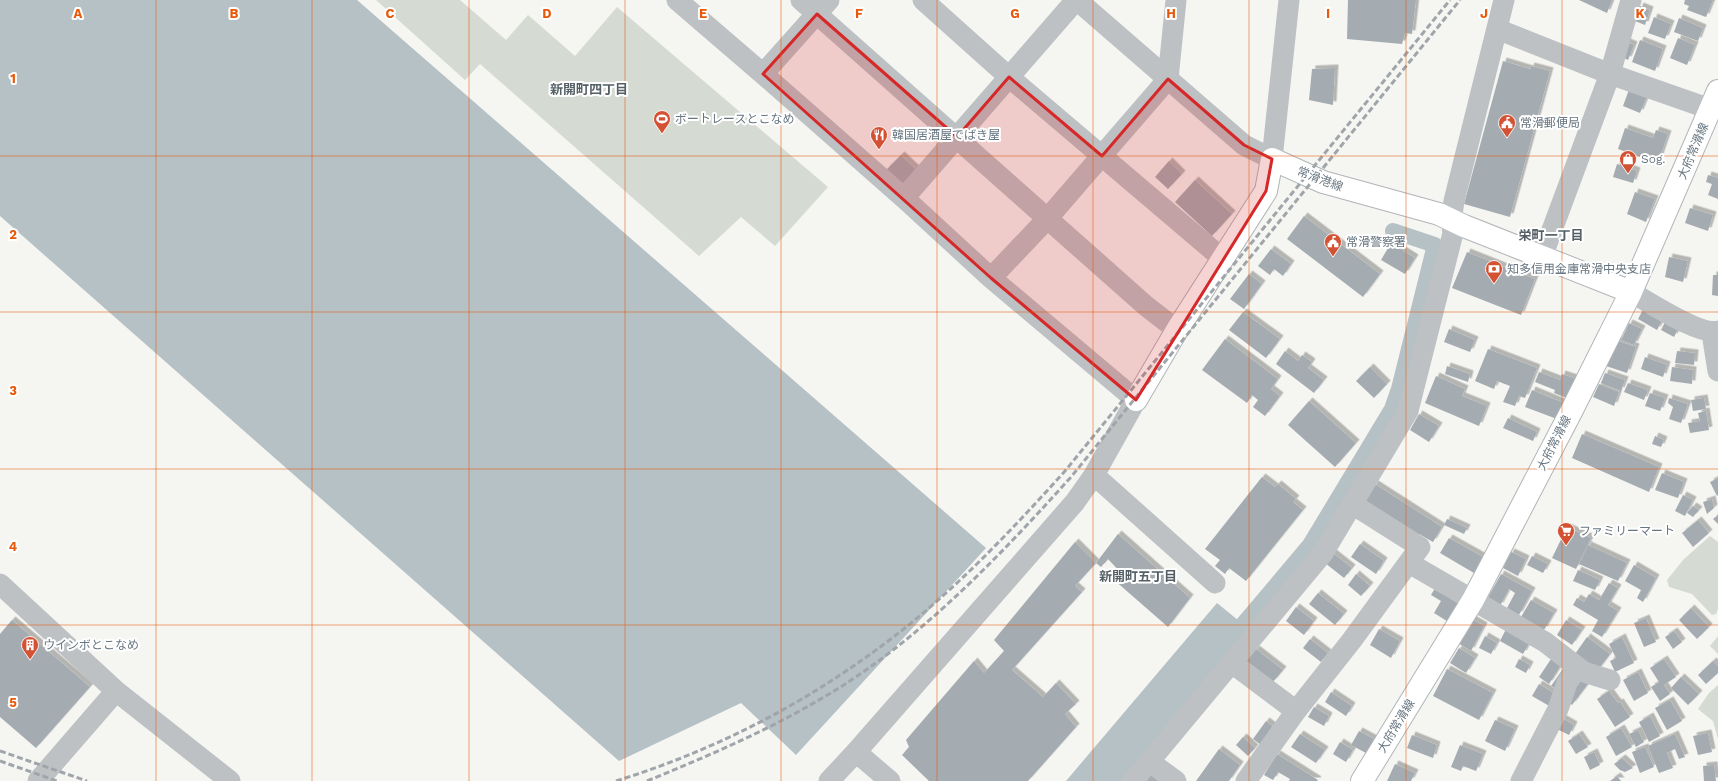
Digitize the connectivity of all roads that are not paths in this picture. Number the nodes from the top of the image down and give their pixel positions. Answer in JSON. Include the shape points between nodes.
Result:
{"nodes":[{"id":1,"x":677,"y":0,"type":"edge"},
{"id":2,"x":801,"y":0,"type":"edge"},
{"id":3,"x":923,"y":0,"type":"edge"},
{"id":4,"x":1076,"y":0,"type":"edge"},
{"id":5,"x":1176,"y":0,"type":"edge"},
{"id":6,"x":1288,"y":0,"type":"edge"},
{"id":7,"x":1504,"y":0,"type":"edge"},
{"id":8,"x":1630,"y":1,"type":"edge"},
{"id":9,"x":823,"y":7,"type":"edge"},
{"id":10,"x":1497,"y":29,"type":"junction"},
{"id":11,"x":764,"y":74,"type":"junction"},
{"id":12,"x":1610,"y":74,"type":"junction"},
{"id":13,"x":1010,"y":77,"type":"junction"},
{"id":14,"x":1168,"y":80,"type":"junction"},
{"id":15,"x":1714,"y":100,"type":"edge"},
{"id":16,"x":957,"y":137,"type":"junction"},
{"id":17,"x":1102,"y":156,"type":"junction"},
{"id":18,"x":1272,"y":159,"type":"junction"},
{"id":19,"x":904,"y":198,"type":"junction"},
{"id":20,"x":1047,"y":219,"type":"junction"},
{"id":21,"x":1451,"y":220,"type":"junction"},
{"id":22,"x":1542,"y":257,"type":"junction"},
{"id":23,"x":1222,"y":260,"type":"junction"},
{"id":24,"x":991,"y":278,"type":"junction"},
{"id":25,"x":1631,"y":292,"type":"junction"},
{"id":26,"x":1177,"y":330,"type":"junction"},
{"id":27,"x":1715,"y":332,"type":"edge"},
{"id":28,"x":1718,"y":371,"type":"edge"},
{"id":29,"x":1136,"y":400,"type":"junction"},
{"id":30,"x":1094,"y":475,"type":"junction"},
{"id":31,"x":1352,"y":504,"type":"junction"},
{"id":32,"x":1409,"y":563,"type":"junction"},
{"id":33,"x":1215,"y":583,"type":"dead end"},
{"id":34,"x":0,"y":584,"type":"edge"},
{"id":35,"x":1473,"y":600,"type":"junction"},
{"id":36,"x":1232,"y":663,"type":"junction"},
{"id":37,"x":1577,"y":668,"type":"junction"},
{"id":38,"x":1610,"y":680,"type":"dead end"},
{"id":39,"x":116,"y":691,"type":"junction"},
{"id":40,"x":1296,"y":711,"type":"junction"},
{"id":41,"x":856,"y":752,"type":"junction"},
{"id":42,"x":1150,"y":762,"type":"junction"},
{"id":43,"x":228,"y":780,"type":"edge"},
{"id":44,"x":38,"y":781,"type":"edge"},
{"id":45,"x":829,"y":781,"type":"edge"},
{"id":46,"x":890,"y":781,"type":"edge"},
{"id":47,"x":1133,"y":781,"type":"edge"},
{"id":48,"x":1176,"y":781,"type":"edge"},
{"id":49,"x":1246,"y":781,"type":"edge"},
{"id":50,"x":1362,"y":781,"type":"edge"},
{"id":51,"x":1521,"y":781,"type":"edge"}],
"edges":[{"from":1,"to":11,"type":"street"},
{"from":2,"to":9,"type":"street"},
{"from":3,"to":13,"type":"street"},
{"from":4,"to":13,"type":"street"},
{"from":4,"to":14,"type":"street"},
{"from":5,"to":14,"type":"street"},
{"from":6,"to":18,"type":"street"},
{"from":7,"to":10,"type":"street"},
{"from":8,"to":12,"type":"street"},
{"from":9,"to":11,"type":"street"},
{"from":9,"to":16,"type":"street"},
{"from":10,"to":12,"type":"street"},
{"from":10,"to":21,"type":"street"},
{"from":11,"to":19,"type":"street"},
{"from":12,"to":15,"type":"street"},
{"from":12,"to":22,"type":"street"},
{"from":13,"to":16,"type":"street"},
{"from":13,"to":17,"type":"street"},
{"from":14,"to":17,"type":"street"},
{"from":14,"to":18,"type":"street","via":[[1244,145]]},
{"from":15,"to":25,"type":"main road","name":"大府常滑線"},
{"from":16,"to":19,"type":"street"},
{"from":16,"to":20,"type":"street"},
{"from":17,"to":20,"type":"street"},
{"from":17,"to":23,"type":"street"},
{"from":18,"to":21,"type":"main road","name":"常滑港線","via":[[1323,182],[1439,214]]},
{"from":18,"to":23,"type":"main road","via":[[1266,191]]},
{"from":19,"to":24,"type":"street"},
{"from":20,"to":24,"type":"street"},
{"from":20,"to":26,"type":"street"},
{"from":21,"to":22,"type":"main road","name":"常滑港線"},
{"from":21,"to":31,"type":"street","via":[[1453,233],[1408,411]]},
{"from":22,"to":25,"type":"main road","name":"常滑港線"},
{"from":23,"to":26,"type":"main road"},
{"from":24,"to":29,"type":"street"},
{"from":25,"to":27,"type":"street","via":[[1696,328]]},
{"from":25,"to":35,"type":"main road","name":"大府常滑線"},
{"from":26,"to":29,"type":"main road"},
{"from":27,"to":28,"type":"street"},
{"from":29,"to":30,"type":"street"},
{"from":30,"to":33,"type":"street"},
{"from":30,"to":41,"type":"street","via":[[1075,502]]},
{"from":31,"to":32,"type":"street","via":[[1420,547]]},
{"from":31,"to":36,"type":"street","via":[[1323,553]]},
{"from":32,"to":35,"type":"street"},
{"from":32,"to":40,"type":"street"},
{"from":34,"to":39,"type":"street"},
{"from":35,"to":37,"type":"street","via":[[1545,642]]},
{"from":35,"to":50,"type":"main road","name":"大府常滑線"},
{"from":36,"to":40,"type":"street"},
{"from":36,"to":42,"type":"street"},
{"from":37,"to":38,"type":"street"},
{"from":37,"to":51,"type":"street","via":[[1567,683],[1558,709]]},
{"from":39,"to":43,"type":"street"},
{"from":39,"to":44,"type":"street"},
{"from":40,"to":49,"type":"street"},
{"from":41,"to":45,"type":"street"},
{"from":41,"to":46,"type":"street"},
{"from":42,"to":47,"type":"street"},
{"from":42,"to":48,"type":"street"}]}
